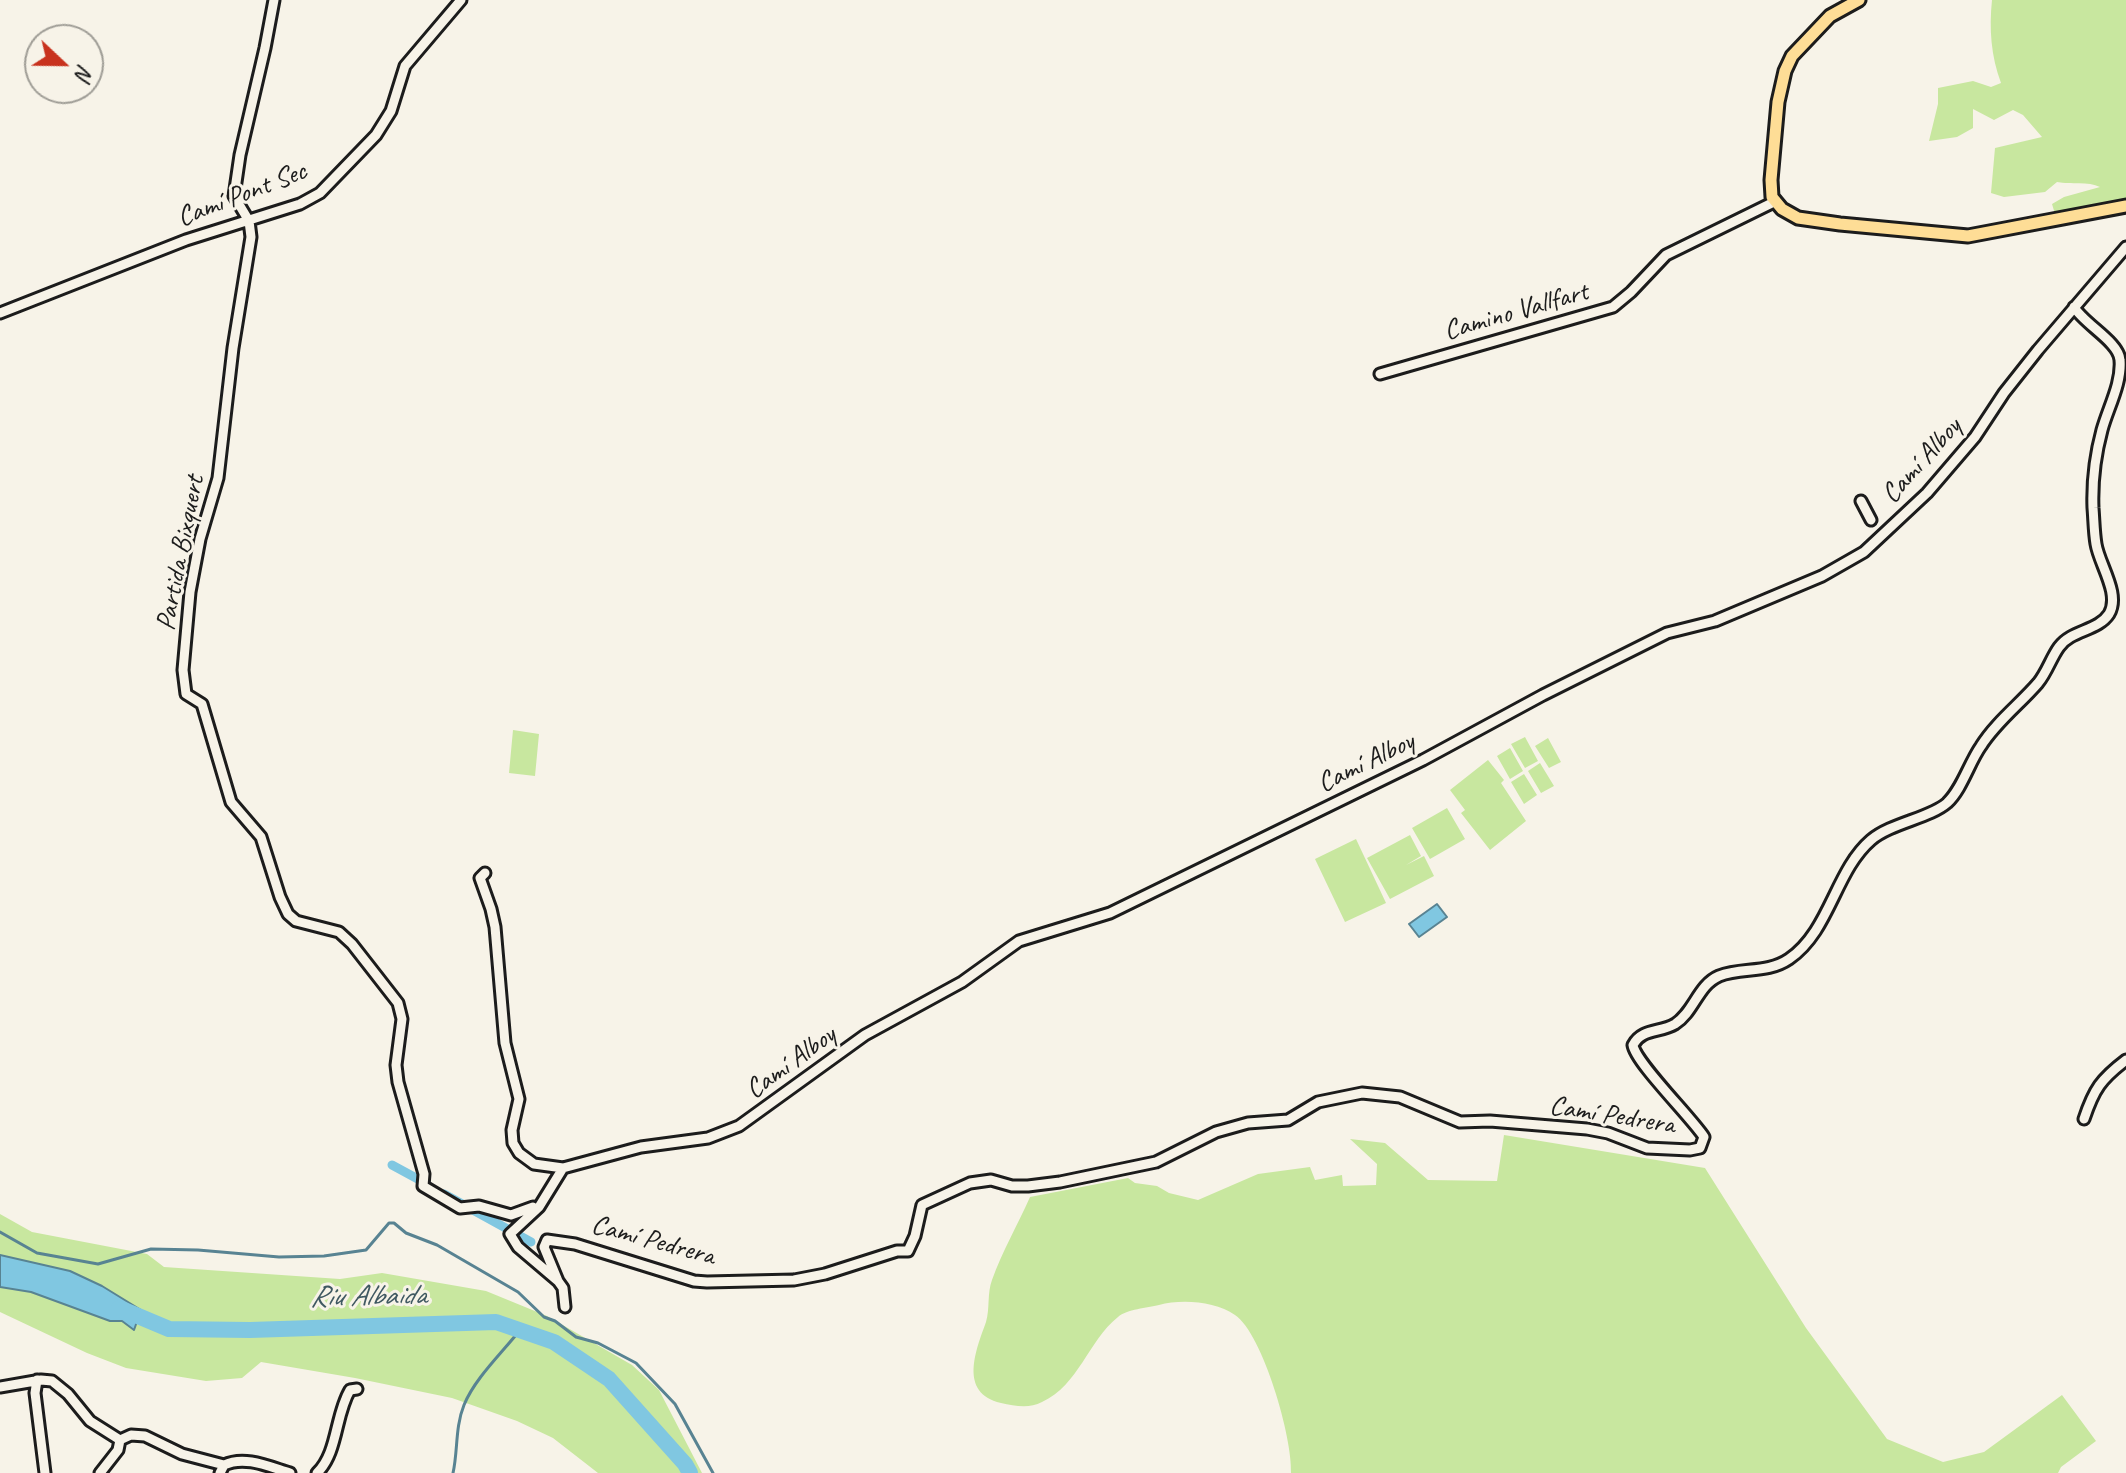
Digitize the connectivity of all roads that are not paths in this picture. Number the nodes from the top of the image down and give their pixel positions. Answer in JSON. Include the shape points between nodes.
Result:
{"nodes":[{"id":1,"x":274,"y":0,"type":"edge"},
{"id":2,"x":461,"y":0,"type":"edge"},
{"id":3,"x":1859,"y":0,"type":"edge"},
{"id":4,"x":1776,"y":201,"type":"junction"},
{"id":5,"x":2126,"y":206,"type":"edge"},
{"id":6,"x":249,"y":221,"type":"junction"},
{"id":7,"x":2126,"y":247,"type":"edge"},
{"id":8,"x":2074,"y":307,"type":"junction"},
{"id":9,"x":0,"y":313,"type":"edge"},
{"id":10,"x":1380,"y":374,"type":"dead end"},
{"id":11,"x":1861,"y":501,"type":"dead end"},
{"id":12,"x":1871,"y":520,"type":"dead end"},
{"id":13,"x":485,"y":873,"type":"dead end"},
{"id":14,"x":2126,"y":1060,"type":"edge"},
{"id":15,"x":2084,"y":1119,"type":"dead end"},
{"id":16,"x":563,"y":1168,"type":"junction"},
{"id":17,"x":545,"y":1198,"type":"junction"},
{"id":18,"x":558,"y":1281,"type":"junction"},
{"id":19,"x":565,"y":1307,"type":"dead end"},
{"id":20,"x":37,"y":1380,"type":"junction"},
{"id":21,"x":0,"y":1387,"type":"edge"},
{"id":22,"x":357,"y":1389,"type":"dead end"},
{"id":23,"x":120,"y":1440,"type":"junction"},
{"id":24,"x":222,"y":1469,"type":"edge"},
{"id":25,"x":45,"y":1473,"type":"edge"},
{"id":26,"x":100,"y":1473,"type":"edge"},
{"id":27,"x":290,"y":1473,"type":"edge"},
{"id":28,"x":317,"y":1473,"type":"edge"}],
"edges":[{"from":1,"to":6,"type":"street","via":[[234,196]]},
{"from":2,"to":6,"type":"street","name":"Camí Pont Sec","via":[[405,66],[391,111],[335,180],[300,204]]},
{"from":3,"to":4,"type":"main road","via":[[1830,16],[1792,56],[1785,71],[1771,180]]},
{"from":4,"to":5,"type":"main road","via":[[1798,218],[1968,236]]},
{"from":4,"to":10,"type":"street","name":"Camino Vallfart","via":[[1666,255],[1613,307]]},
{"from":6,"to":9,"type":"street","name":"Camí Pont Sec","via":[[186,240]]},
{"from":6,"to":17,"type":"street","name":"Partida Bixquert","via":[[218,478],[190,592],[186,694],[202,704],[231,802],[261,837],[288,914],[339,932],[398,1003],[398,1082],[423,1186],[456,1207],[479,1206],[511,1215]]},
{"from":7,"to":8,"type":"street","name":"Camí Alboy"},
{"from":8,"to":16,"type":"street","name":"Camí Alboy","via":[[1927,493],[1864,552],[1822,576],[1715,621],[1667,633],[1110,913],[1019,941],[962,982],[865,1035],[739,1126],[695,1141],[641,1147]]},
{"from":8,"to":18,"type":"street","name":"Camí Pedrera","via":[[2121,357],[2093,473],[2096,547],[2110,589],[2109,613],[2062,643],[2041,680],[1982,743],[1946,803],[1883,832],[1860,851],[1831,905],[1791,958],[1776,966],[1716,977],[1673,1025],[1636,1039],[1638,1059],[1704,1137],[1700,1148],[1647,1148],[1587,1129],[1460,1122],[1400,1097],[1362,1093],[1318,1102],[1288,1120],[1216,1132],[1156,1162],[1028,1186],[991,1180],[970,1183],[922,1205],[908,1251],[825,1274],[794,1280],[694,1281],[547,1240],[544,1247]]},
{"from":11,"to":12,"type":"street"},
{"from":13,"to":16,"type":"street","via":[[480,878],[495,927],[505,1043],[519,1099],[513,1143],[534,1164]]},
{"from":14,"to":15,"type":"street","via":[[2096,1088]]},
{"from":16,"to":17,"type":"street"},
{"from":17,"to":18,"type":"street","via":[[510,1234]]},
{"from":18,"to":19,"type":"street"},
{"from":20,"to":21,"type":"street"},
{"from":20,"to":23,"type":"street","via":[[56,1383],[90,1421]]},
{"from":20,"to":25,"type":"street"},
{"from":22,"to":28,"type":"street","via":[[350,1390],[343,1403]]},
{"from":23,"to":24,"type":"street","via":[[145,1436]]},
{"from":23,"to":26,"type":"street"},
{"from":24,"to":27,"type":"street","via":[[236,1461]]}]}
